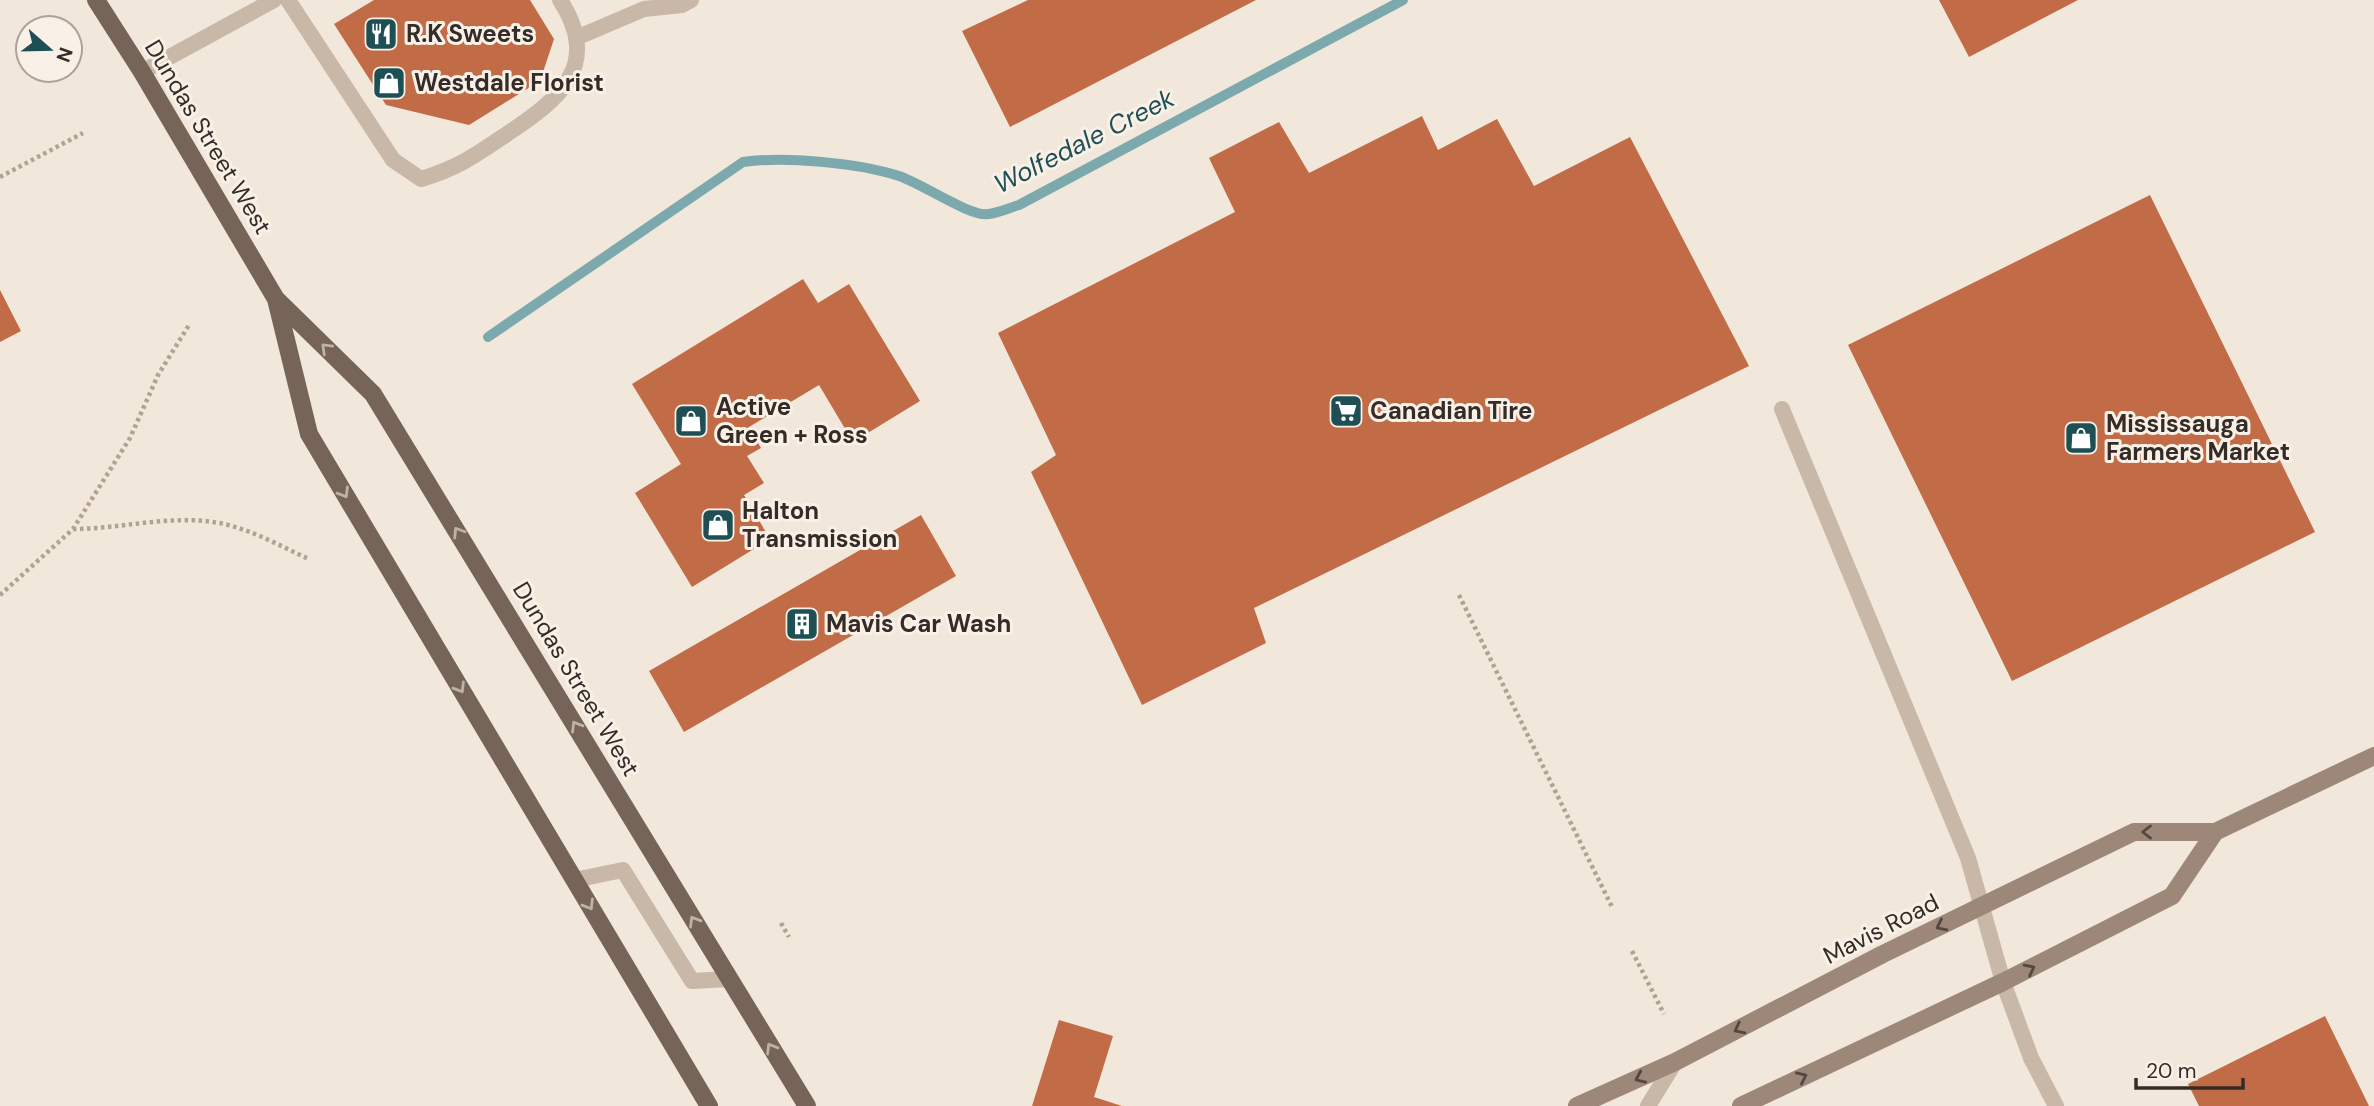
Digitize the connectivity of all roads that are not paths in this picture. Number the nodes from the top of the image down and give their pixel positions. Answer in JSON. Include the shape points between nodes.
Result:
{"nodes":[{"id":1,"x":96,"y":0,"type":"edge"},
{"id":2,"x":274,"y":0,"type":"edge"},
{"id":3,"x":288,"y":0,"type":"edge"},
{"id":4,"x":560,"y":0,"type":"edge"},
{"id":5,"x":691,"y":0,"type":"edge"},
{"id":6,"x":576,"y":38,"type":"junction"},
{"id":7,"x":142,"y":72,"type":"junction"},
{"id":8,"x":276,"y":299,"type":"junction"},
{"id":9,"x":1782,"y":409,"type":"dead end"},
{"id":10,"x":2374,"y":756,"type":"edge"},
{"id":11,"x":2215,"y":832,"type":"junction"},
{"id":12,"x":574,"y":880,"type":"junction"},
{"id":13,"x":1982,"y":906,"type":"junction"},
{"id":14,"x":729,"y":979,"type":"junction"},
{"id":15,"x":2003,"y":982,"type":"junction"},
{"id":16,"x":1675,"y":1062,"type":"junction"},
{"id":17,"x":709,"y":1106,"type":"edge"},
{"id":18,"x":807,"y":1106,"type":"edge"},
{"id":19,"x":1577,"y":1106,"type":"edge"},
{"id":20,"x":1648,"y":1106,"type":"edge"},
{"id":21,"x":1741,"y":1106,"type":"edge"},
{"id":22,"x":2056,"y":1106,"type":"edge"}],
"edges":[{"from":1,"to":7,"type":"main road","name":"Dundas Street West"},
{"from":2,"to":7,"type":"lane"},
{"from":3,"to":6,"type":"lane","via":[[393,160],[421,179],[456,169],[547,107],[568,84],[578,53]]},
{"from":4,"to":6,"type":"lane","via":[[573,20]]},
{"from":5,"to":6,"type":"lane","via":[[644,9]]},
{"from":7,"to":8,"type":"main road","name":"Dundas Street West"},
{"from":8,"to":12,"type":"main road","name":"Dundas Street West","one_way":true,"via":[[309,434]]},
{"from":14,"to":8,"type":"main road","name":"Dundas Street West","one_way":true,"via":[[373,394]]},
{"from":9,"to":13,"type":"lane","via":[[1968,858]]},
{"from":10,"to":11,"type":"main road","name":"Mavis Road"},
{"from":11,"to":13,"type":"main road","name":"Mavis Road","one_way":true,"via":[[2134,832]]},
{"from":15,"to":11,"type":"main road","one_way":true,"via":[[2172,896]]},
{"from":12,"to":14,"type":"lane","via":[[623,870],[692,981]]},
{"from":12,"to":17,"type":"main road","name":"Dundas Street West","one_way":true},
{"from":13,"to":15,"type":"lane"},
{"from":13,"to":16,"type":"main road","name":"Mavis Road","one_way":true},
{"from":18,"to":14,"type":"main road","name":"Dundas Street West","one_way":true},
{"from":21,"to":15,"type":"main road","one_way":true},
{"from":15,"to":22,"type":"lane","via":[[2031,1058]]},
{"from":16,"to":19,"type":"main road","name":"Mavis Road","one_way":true},
{"from":16,"to":20,"type":"lane"}]}
